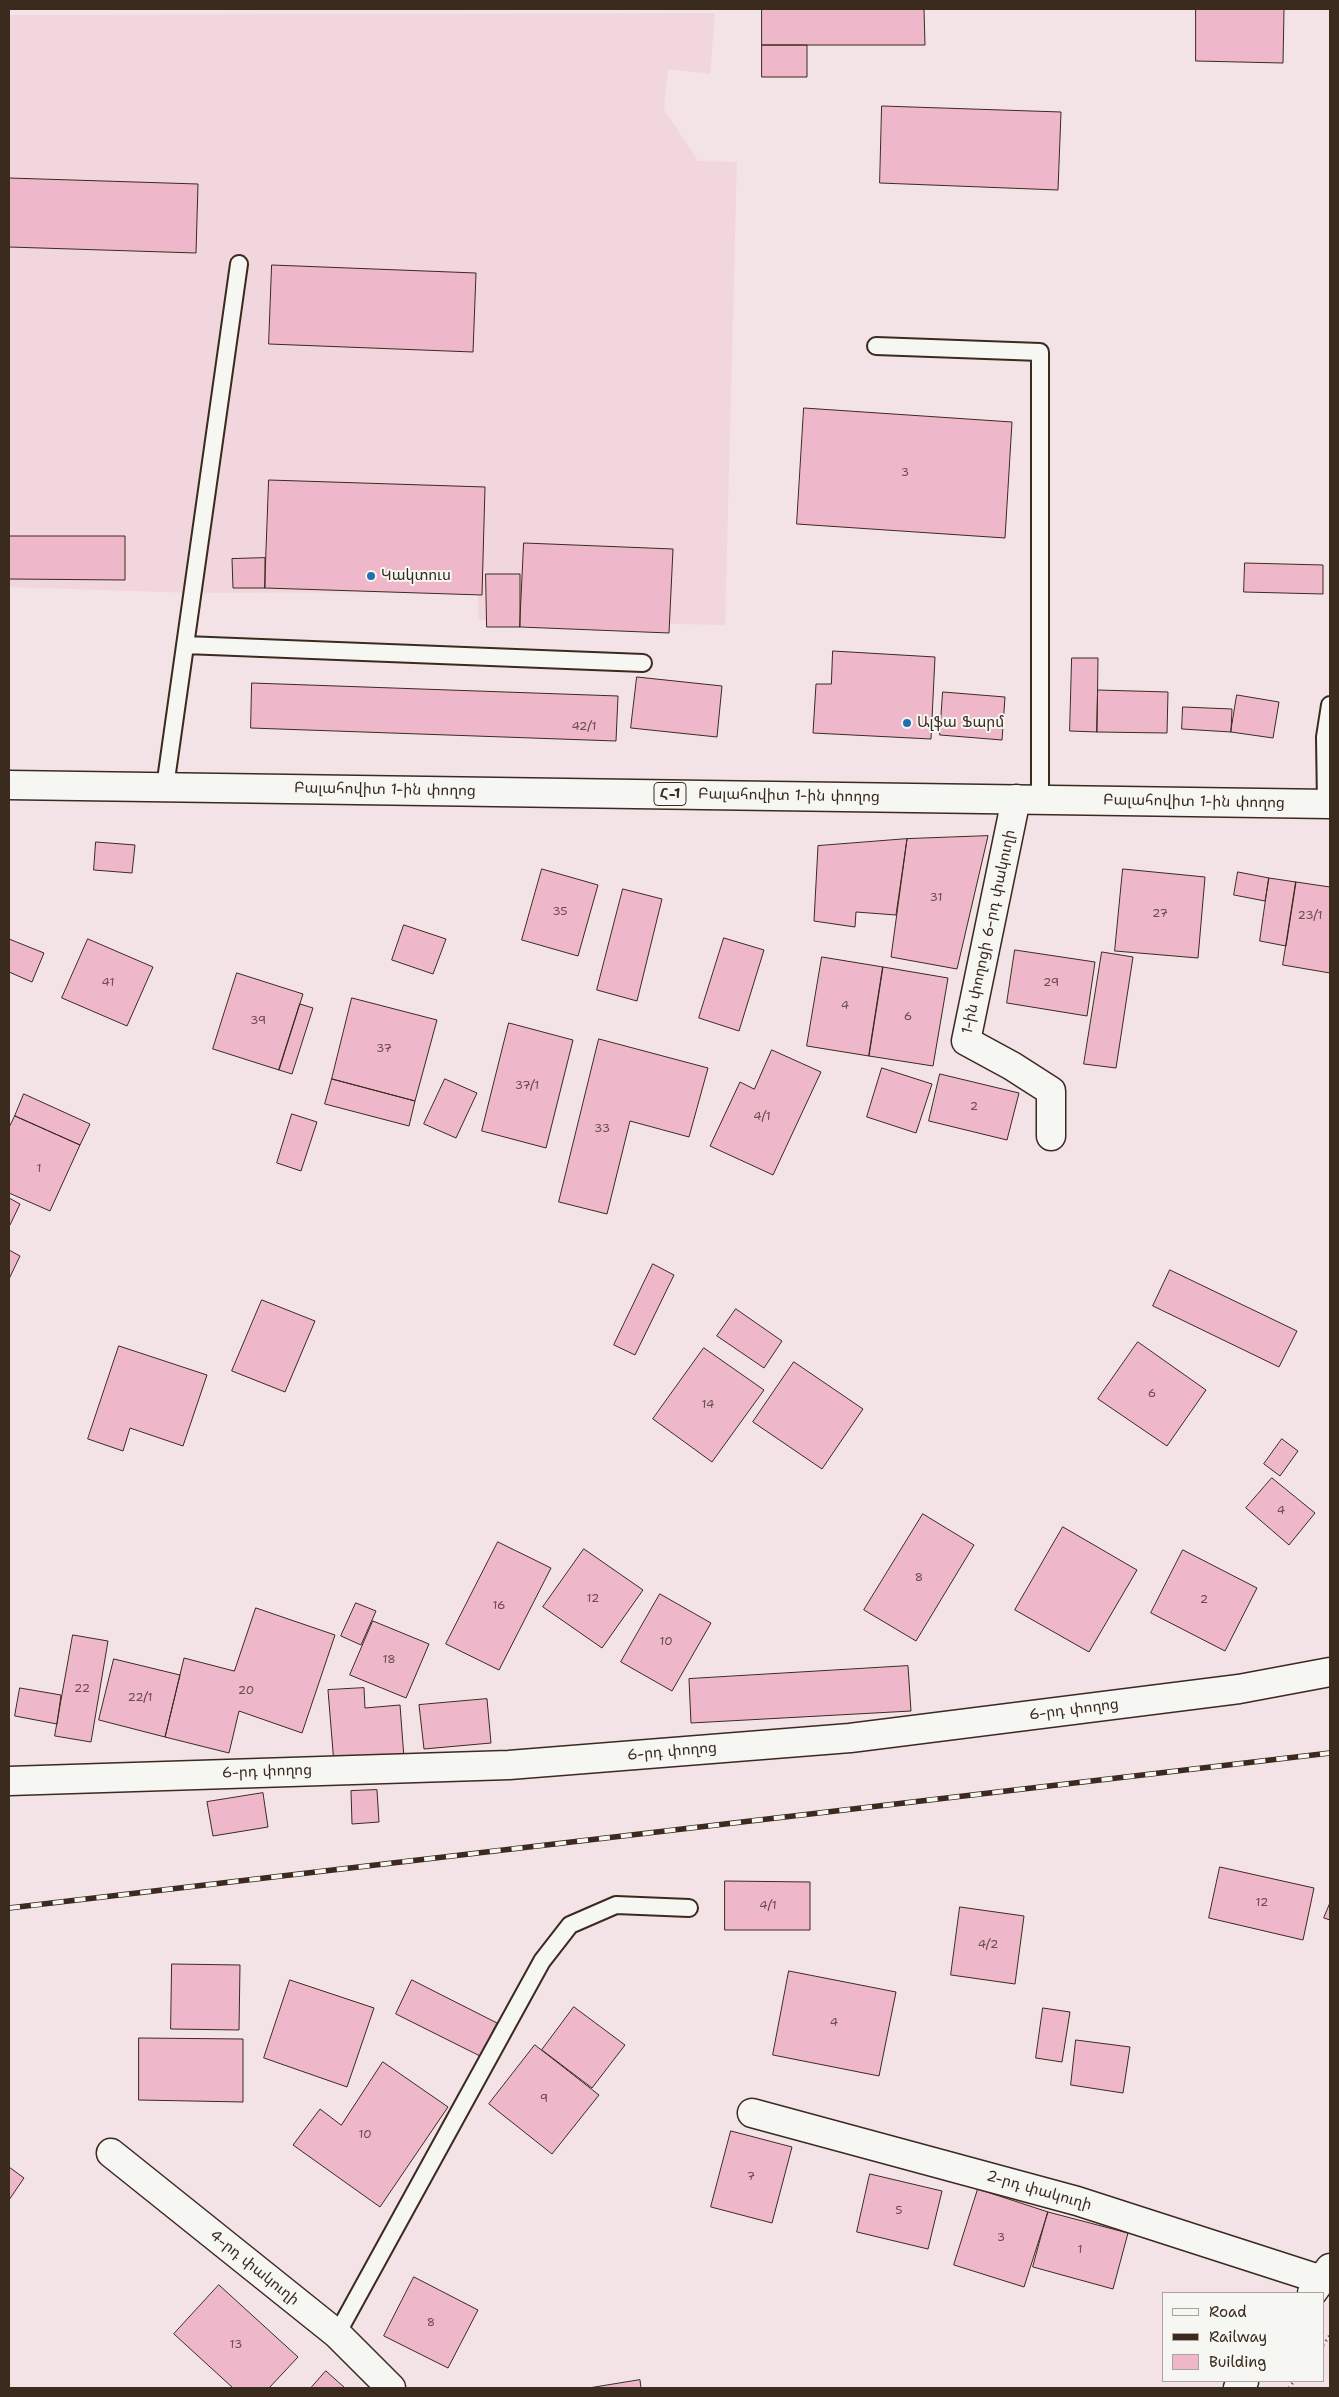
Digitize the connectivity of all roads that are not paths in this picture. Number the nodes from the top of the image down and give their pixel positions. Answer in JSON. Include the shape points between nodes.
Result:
{"nodes":[{"id":1,"x":240,"y":264,"type":"dead end"},
{"id":2,"x":876,"y":346,"type":"dead end"},
{"id":3,"x":185,"y":644,"type":"junction"},
{"id":4,"x":643,"y":663,"type":"dead end"},
{"id":5,"x":1330,"y":705,"type":"edge"},
{"id":6,"x":9,"y":785,"type":"edge"},
{"id":7,"x":165,"y":787,"type":"junction"},
{"id":8,"x":1028,"y":799,"type":"junction"},
{"id":9,"x":1328,"y":804,"type":"edge"},
{"id":10,"x":1052,"y":1136,"type":"dead end"},
{"id":11,"x":1330,"y":1672,"type":"edge"},
{"id":12,"x":9,"y":1781,"type":"edge"},
{"id":13,"x":688,"y":1908,"type":"dead end"},
{"id":14,"x":752,"y":2113,"type":"dead end"},
{"id":15,"x":111,"y":2153,"type":"dead end"},
{"id":16,"x":1322,"y":2281,"type":"edge"},
{"id":17,"x":337,"y":2334,"type":"junction"},
{"id":18,"x":391,"y":2388,"type":"edge"}],
"edges":[{"from":1,"to":3,"type":"lane"},
{"from":2,"to":8,"type":"lane","via":[[1040,352]]},
{"from":3,"to":4,"type":"lane"},
{"from":3,"to":7,"type":"lane"},
{"from":5,"to":9,"type":"lane","via":[[1325,737]]},
{"from":6,"to":7,"type":"street","name":"Բալահովիտ 1-ին փողոց","number":"Հ-1"},
{"from":7,"to":8,"type":"street","name":"Բալահովիտ 1-ին փողոց","number":"Հ-1"},
{"from":8,"to":9,"type":"street","name":"Բալահովիտ 1-ին փողոց","number":"Հ-1"},
{"from":8,"to":10,"type":"street","name":"1-ին փողոցի 6-րդ փակուղի","via":[[966,1041],[1051,1091]]},
{"from":11,"to":12,"type":"street","name":"6-րդ փողոց","via":[[1239,1689],[840,1739],[509,1765]]},
{"from":13,"to":17,"type":"lane","via":[[616,1905],[570,1925],[542,1961]]},
{"from":14,"to":16,"type":"street","name":"2-րդ փակուղի","via":[[1077,2201]]},
{"from":15,"to":17,"type":"street","name":"4-րդ փակուղի"},
{"from":17,"to":18,"type":"street","name":"4-րդ փակուղի"}]}
